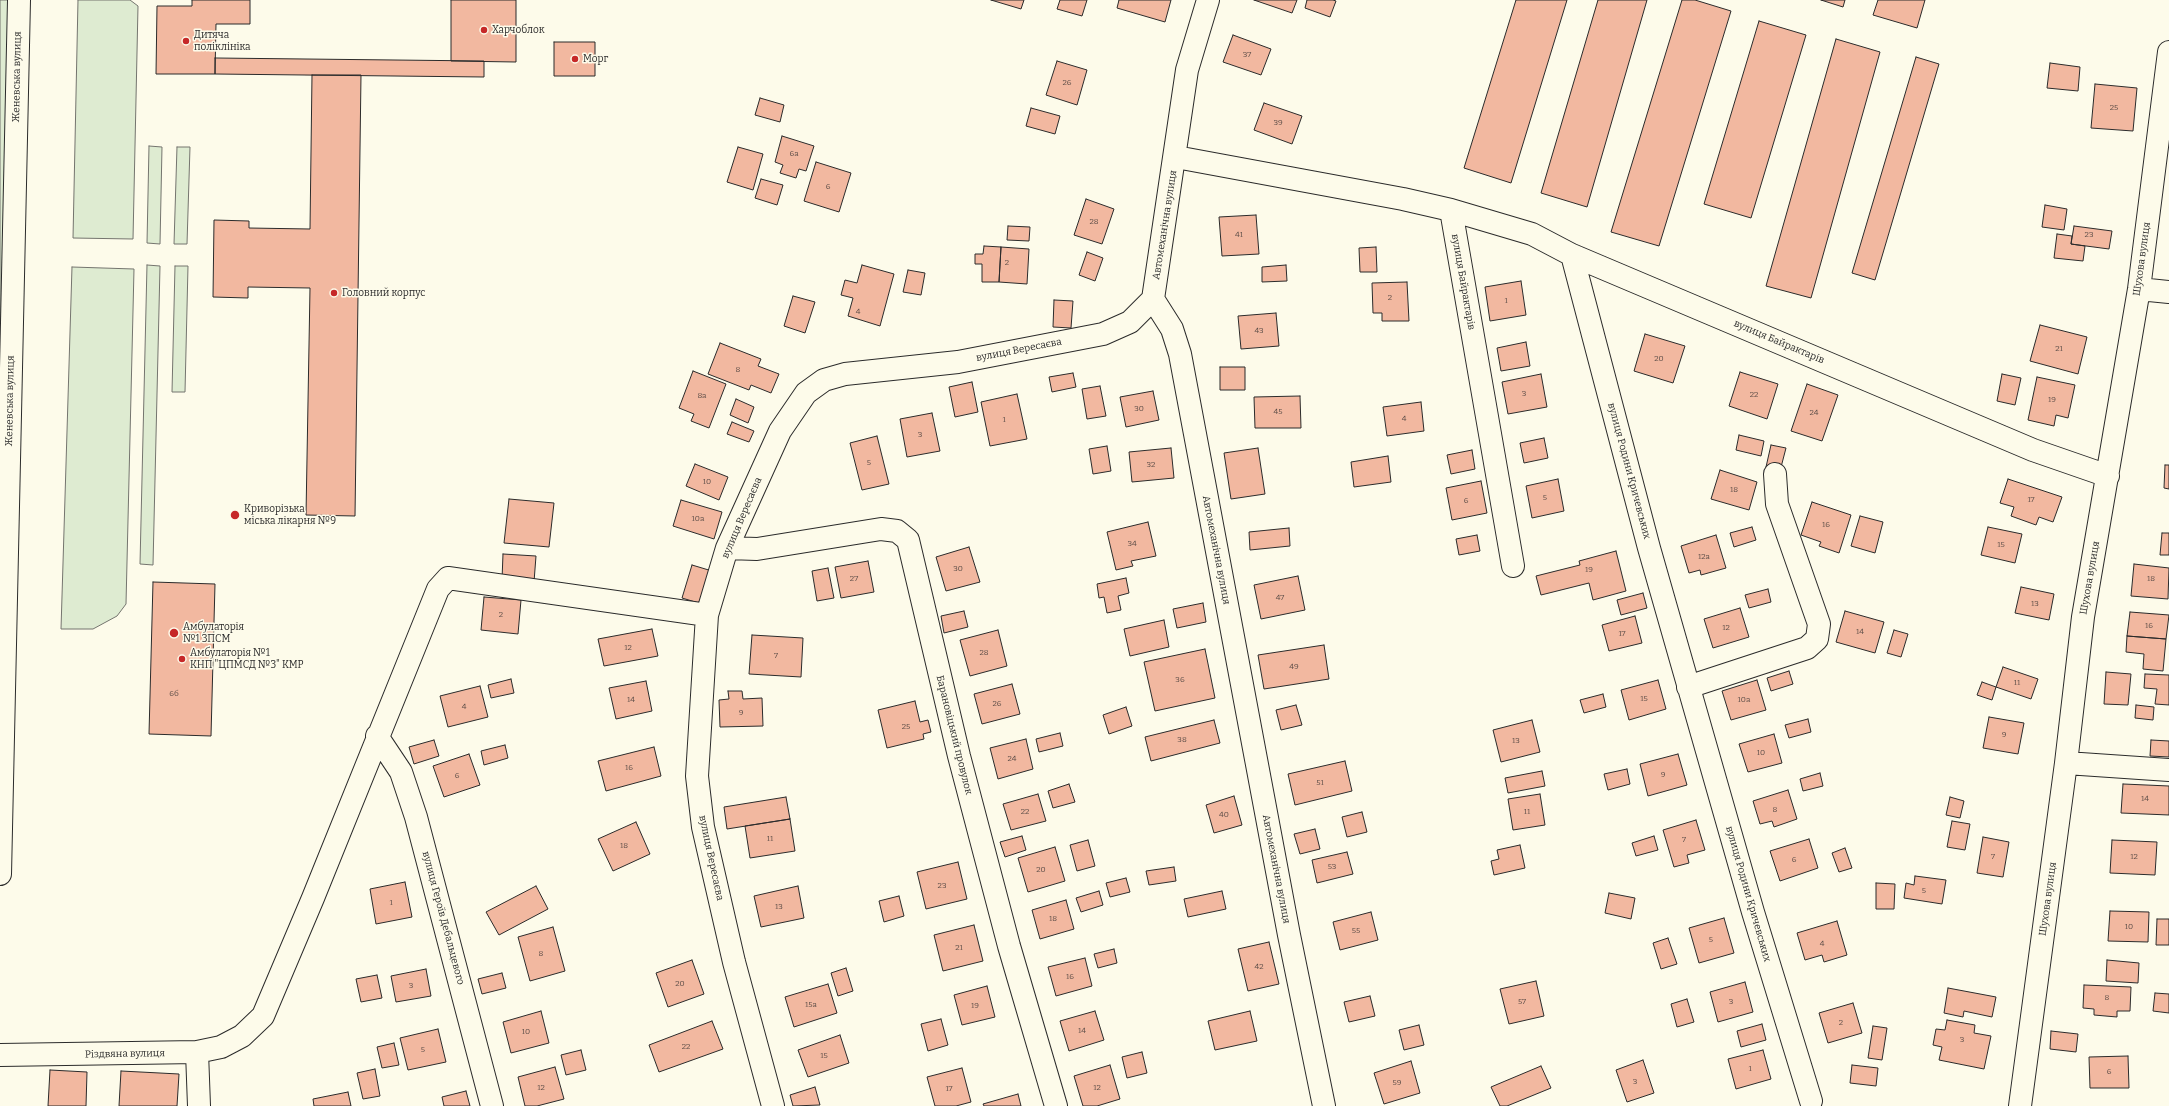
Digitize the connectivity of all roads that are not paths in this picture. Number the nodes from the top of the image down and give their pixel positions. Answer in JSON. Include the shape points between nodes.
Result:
{"nodes":[{"id":1,"x":19,"y":0,"type":"edge"},
{"id":2,"x":1208,"y":0,"type":"edge"},
{"id":3,"x":2169,"y":52,"type":"edge"},
{"id":4,"x":1176,"y":156,"type":"junction"},
{"id":5,"x":1451,"y":210,"type":"junction"},
{"id":6,"x":1572,"y":255,"type":"junction"},
{"id":7,"x":2139,"y":289,"type":"junction"},
{"id":8,"x":2169,"y":292,"type":"edge"},
{"id":9,"x":1153,"y":299,"type":"junction"},
{"id":10,"x":1775,"y":474,"type":"dead end"},
{"id":11,"x":2108,"y":476,"type":"junction"},
{"id":12,"x":727,"y":548,"type":"junction"},
{"id":13,"x":1513,"y":566,"type":"dead end"},
{"id":14,"x":707,"y":615,"type":"junction"},
{"id":15,"x":1688,"y":687,"type":"junction"},
{"id":16,"x":378,"y":736,"type":"junction"},
{"id":17,"x":2066,"y":763,"type":"junction"},
{"id":18,"x":2169,"y":770,"type":"edge"},
{"id":19,"x":0,"y":874,"type":"edge"},
{"id":20,"x":197,"y":1052,"type":"junction"},
{"id":21,"x":0,"y":1055,"type":"edge"},
{"id":22,"x":1806,"y":1104,"type":"edge"},
{"id":23,"x":198,"y":1106,"type":"edge"},
{"id":24,"x":492,"y":1106,"type":"edge"},
{"id":25,"x":773,"y":1106,"type":"edge"},
{"id":26,"x":1056,"y":1106,"type":"edge"},
{"id":27,"x":1324,"y":1106,"type":"edge"},
{"id":28,"x":2020,"y":1106,"type":"edge"}],
"edges":[{"from":1,"to":19,"type":"street","name":"Женевська вулиця"},
{"from":2,"to":4,"type":"street","name":"Автомеханічна вулиця","via":[[1187,70]]},
{"from":3,"to":7,"type":"street","name":"Шухова вулиця"},
{"from":4,"to":5,"type":"street","name":"вулиця Байрактарів"},
{"from":4,"to":9,"type":"street","name":"Автомеханічна вулиця"},
{"from":5,"to":6,"type":"street","name":"вулиця Байрактарів","via":[[1532,234]]},
{"from":5,"to":13,"type":"street","name":"вулиця Байрактарів"},
{"from":6,"to":11,"type":"street","name":"вулиця Байрактарів","via":[[2034,450]]},
{"from":6,"to":15,"type":"street","name":"вулиця Родини Кричевських"},
{"from":7,"to":8,"type":"street"},
{"from":7,"to":11,"type":"street","name":"Шухова вулиця"},
{"from":9,"to":12,"type":"street","name":"вулиця Вересаєва","via":[[1130,322],[1103,334],[958,362],[845,374],[824,380],[806,393],[780,431]]},
{"from":9,"to":27,"type":"street","name":"Автомеханічна вулиця","via":[[1172,329],[1180,354],[1289,935]]},
{"from":10,"to":15,"type":"street","via":[[1777,504],[1819,624],[1817,639],[1807,648]]},
{"from":11,"to":17,"type":"street","name":"Шухова вулиця","via":[[2084,618]]},
{"from":12,"to":14,"type":"street","name":"вулиця Вересаєва"},
{"from":12,"to":26,"type":"street","name":"Барановіцький провулок","via":[[757,549],[881,529],[897,531],[908,540],[958,756],[1009,946]]},
{"from":14,"to":16,"type":"street","name":"Різдвяна вулиця","via":[[448,578],[438,589]]},
{"from":14,"to":25,"type":"street","name":"вулиця Вересаєва","via":[[697,776],[703,827],[734,962]]},
{"from":15,"to":22,"type":"street","name":"вулиця Родини Кричевських"},
{"from":16,"to":20,"type":"street","name":"Різдвяна вулиця","via":[[314,898],[263,1016],[242,1036],[221,1047]]},
{"from":16,"to":24,"type":"street","name":"вулиця Героїв Дебальцевого","via":[[400,772],[416,817]]},
{"from":17,"to":18,"type":"street"},
{"from":17,"to":28,"type":"street","name":"Шухова вулиця"},
{"from":20,"to":21,"type":"street","name":"Різдвяна вулиця"},
{"from":20,"to":23,"type":"street"}]}
